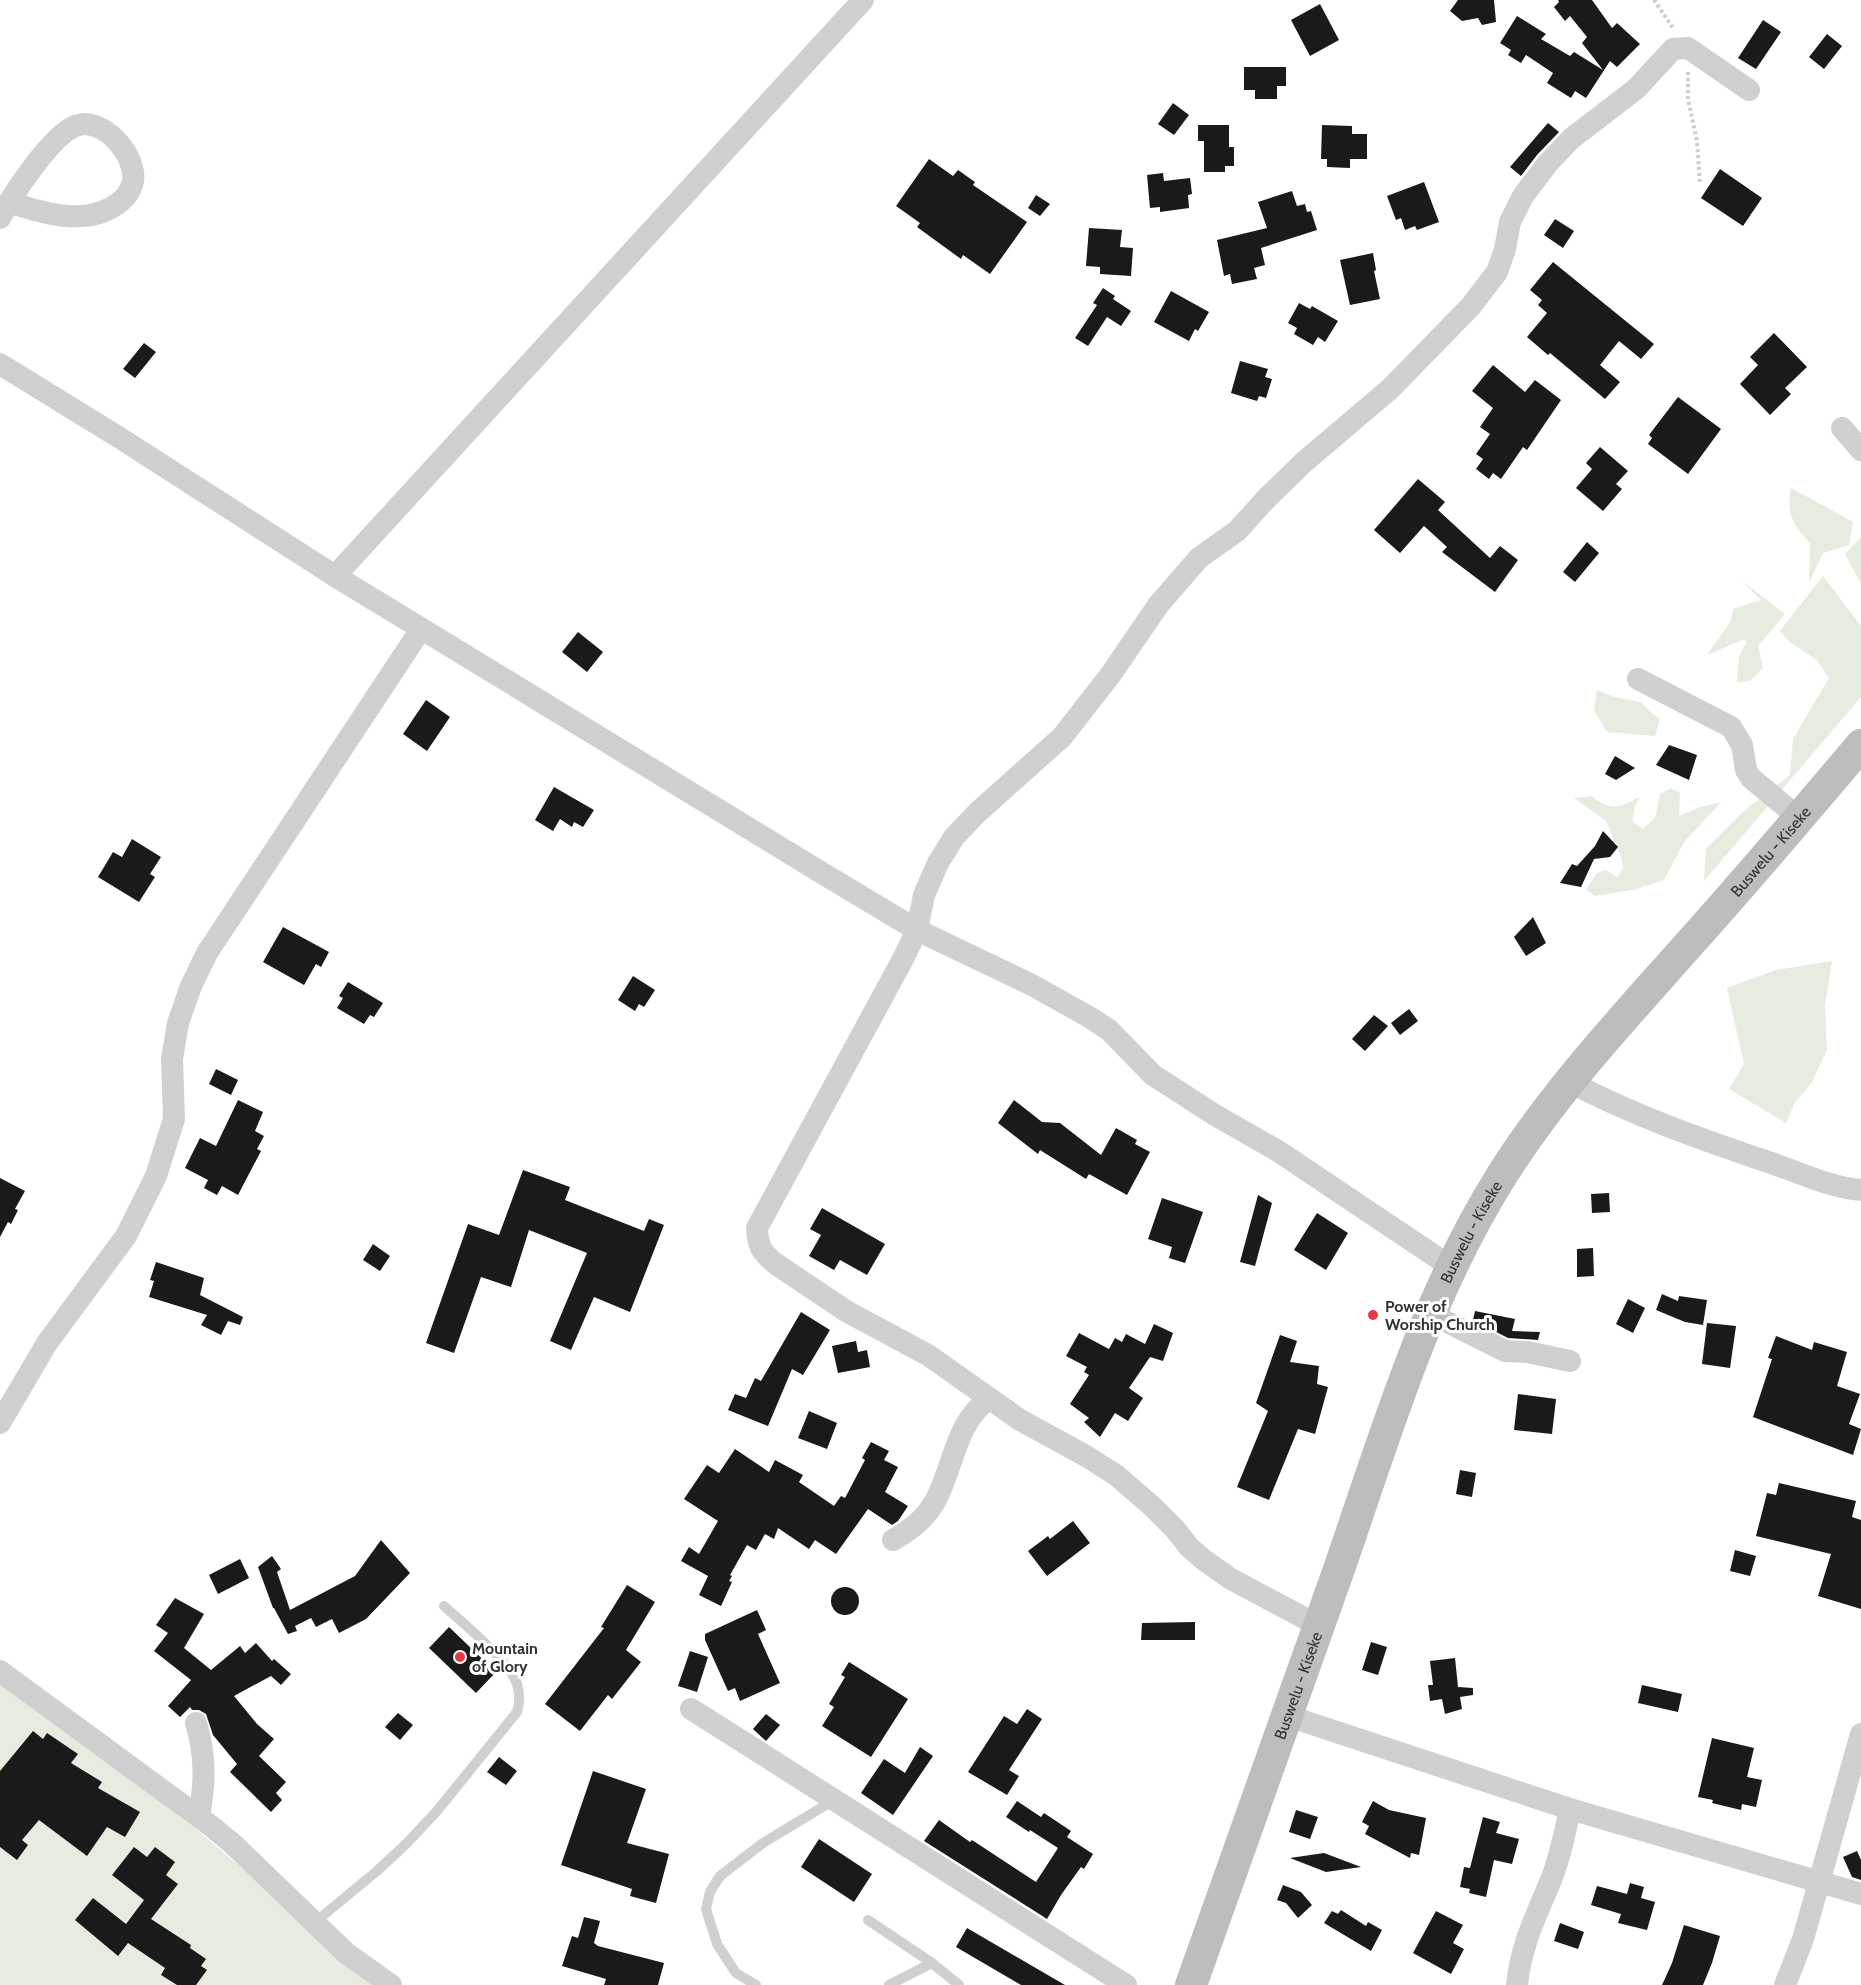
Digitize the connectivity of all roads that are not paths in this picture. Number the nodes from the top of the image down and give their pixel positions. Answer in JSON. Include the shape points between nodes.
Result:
{"nodes":[{"id":1,"x":863,"y":0,"type":"edge"},
{"id":2,"x":1749,"y":90,"type":"dead end"},
{"id":3,"x":4,"y":210,"type":"edge"},
{"id":4,"x":0,"y":364,"type":"edge"},
{"id":5,"x":1842,"y":428,"type":"dead end"},
{"id":6,"x":1861,"y":450,"type":"edge"},
{"id":7,"x":335,"y":576,"type":"junction"},
{"id":8,"x":421,"y":629,"type":"junction"},
{"id":9,"x":1638,"y":679,"type":"dead end"},
{"id":10,"x":1861,"y":746,"type":"edge"},
{"id":11,"x":1799,"y":818,"type":"junction"},
{"id":12,"x":917,"y":930,"type":"junction"},
{"id":13,"x":1570,"y":1082,"type":"junction"},
{"id":14,"x":1861,"y":1190,"type":"edge"},
{"id":15,"x":1451,"y":1267,"type":"junction"},
{"id":16,"x":1431,"y":1314,"type":"junction"},
{"id":17,"x":1570,"y":1361,"type":"dead end"},
{"id":18,"x":989,"y":1399,"type":"junction"},
{"id":19,"x":0,"y":1423,"type":"edge"},
{"id":20,"x":893,"y":1540,"type":"dead end"},
{"id":21,"x":444,"y":1606,"type":"dead end"},
{"id":22,"x":1319,"y":1626,"type":"junction"},
{"id":23,"x":0,"y":1671,"type":"edge"},
{"id":24,"x":691,"y":1709,"type":"dead end"},
{"id":25,"x":1288,"y":1716,"type":"junction"},
{"id":26,"x":196,"y":1724,"type":"dead end"},
{"id":27,"x":1861,"y":1734,"type":"edge"},
{"id":28,"x":834,"y":1800,"type":"junction"},
{"id":29,"x":1570,"y":1809,"type":"junction"},
{"id":30,"x":199,"y":1817,"type":"junction"},
{"id":31,"x":1820,"y":1881,"type":"junction"},
{"id":32,"x":1861,"y":1894,"type":"edge"},
{"id":33,"x":868,"y":1920,"type":"dead end"},
{"id":34,"x":314,"y":1923,"type":"junction"},
{"id":35,"x":932,"y":1963,"type":"junction"},
{"id":36,"x":391,"y":1985,"type":"edge"},
{"id":37,"x":756,"y":1985,"type":"edge"},
{"id":38,"x":889,"y":1985,"type":"edge"},
{"id":39,"x":959,"y":1985,"type":"edge"},
{"id":40,"x":1126,"y":1985,"type":"edge"},
{"id":41,"x":1191,"y":1985,"type":"edge"},
{"id":42,"x":1517,"y":1985,"type":"edge"},
{"id":43,"x":1785,"y":1985,"type":"edge"}],
"edges":[{"from":1,"to":7,"type":"street"},
{"from":2,"to":12,"type":"street","via":[[1688,48],[1673,49],[1636,89],[1572,138],[1523,196],[1509,222],[1497,272],[1471,306],[1390,388],[1304,462],[1237,531],[1199,558],[1159,604],[1062,737],[954,837],[924,895]]},
{"from":3,"to":3,"type":"street","via":[[55,141],[76,126],[93,125],[109,132],[132,166],[134,181],[127,195],[113,208],[94,215]]},
{"from":4,"to":7,"type":"street"},
{"from":5,"to":6,"type":"street"},
{"from":7,"to":8,"type":"street"},
{"from":8,"to":12,"type":"street"},
{"from":8,"to":19,"type":"street","via":[[207,953],[178,1023],[172,1059],[174,1119],[156,1176],[126,1236],[47,1343]]},
{"from":9,"to":11,"type":"street","via":[[1731,728],[1742,745],[1751,778]]},
{"from":10,"to":11,"type":"main road","name":"Buswelu - Kiseke"},
{"from":11,"to":13,"type":"main road","name":"Buswelu - Kiseke"},
{"from":12,"to":15,"type":"street","via":[[1091,1018],[1109,1030],[1153,1075],[1278,1151]]},
{"from":12,"to":18,"type":"street","via":[[757,1228],[758,1244],[771,1260],[812,1289],[928,1355]]},
{"from":13,"to":14,"type":"street","via":[[1607,1102],[1690,1136]]},
{"from":13,"to":15,"type":"main road","name":"Buswelu - Kiseke","via":[[1506,1169]]},
{"from":15,"to":16,"type":"main road","name":"Buswelu - Kiseke"},
{"from":16,"to":17,"type":"street","via":[[1505,1351]]},
{"from":16,"to":22,"type":"main road","name":"Buswelu - Kiseke"},
{"from":18,"to":20,"type":"street","via":[[965,1427],[934,1503],[922,1519]]},
{"from":18,"to":22,"type":"street","via":[[1116,1475],[1154,1507],[1189,1547],[1231,1579]]},
{"from":21,"to":34,"type":"lane","via":[[517,1682],[517,1712],[407,1844]]},
{"from":22,"to":25,"type":"main road","name":"Buswelu - Kiseke"},
{"from":23,"to":30,"type":"street"},
{"from":24,"to":28,"type":"street"},
{"from":25,"to":29,"type":"street"},
{"from":25,"to":41,"type":"main road","name":"Buswelu - Kiseke"},
{"from":26,"to":30,"type":"street","via":[[205,1770]]},
{"from":27,"to":31,"type":"street"},
{"from":28,"to":37,"type":"lane","via":[[763,1843],[720,1876],[710,1892],[706,1909],[717,1944],[736,1973]]},
{"from":28,"to":40,"type":"street"},
{"from":29,"to":31,"type":"street"},
{"from":29,"to":42,"type":"street","via":[[1557,1862],[1524,1944]]},
{"from":30,"to":34,"type":"street","via":[[233,1844]]},
{"from":31,"to":32,"type":"street"},
{"from":31,"to":43,"type":"street"},
{"from":33,"to":35,"type":"lane"},
{"from":34,"to":36,"type":"street","via":[[346,1953]]},
{"from":35,"to":38,"type":"lane"},
{"from":35,"to":39,"type":"lane"}]}
